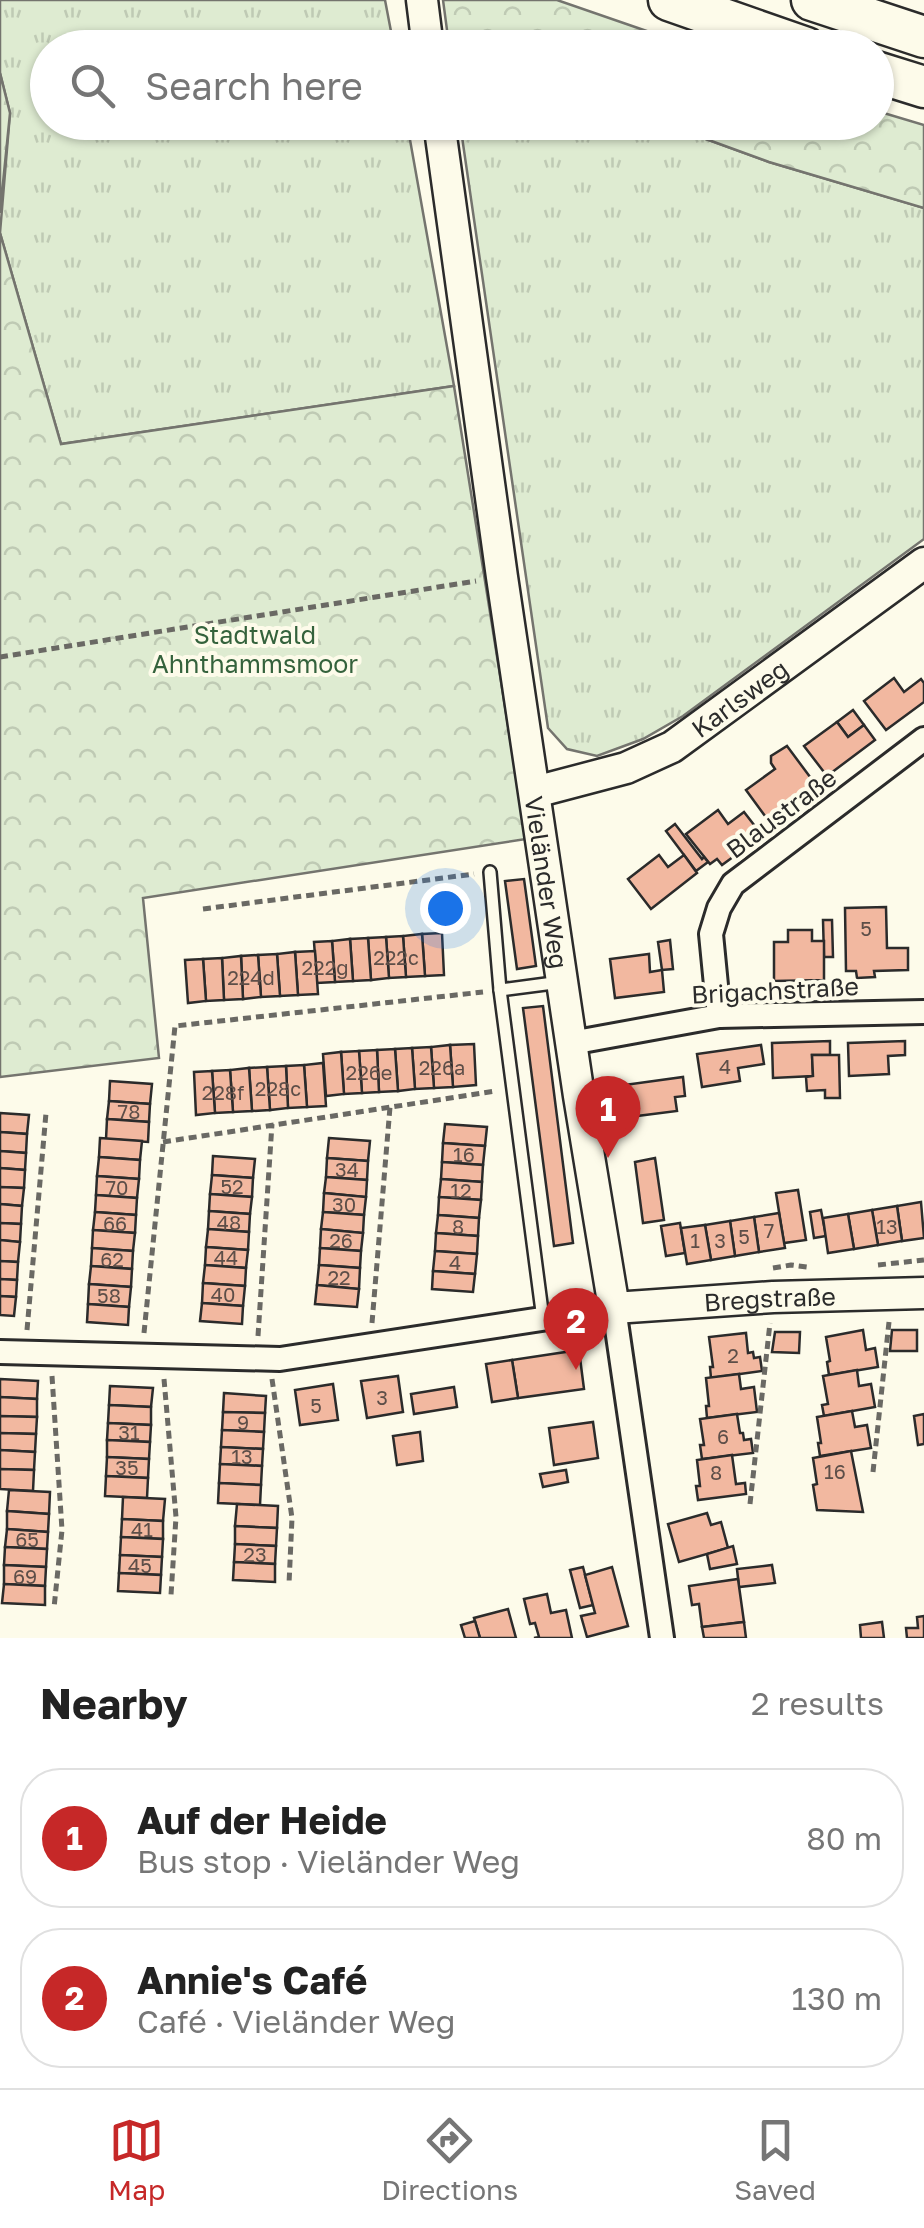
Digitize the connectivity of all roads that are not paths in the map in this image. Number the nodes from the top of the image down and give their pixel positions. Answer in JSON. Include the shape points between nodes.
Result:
{"nodes":[{"id":1,"x":668,"y":0,"type":"edge"},
{"id":2,"x":812,"y":0,"type":"edge"},
{"id":3,"x":754,"y":30,"type":"edge"},
{"id":4,"x":924,"y":37,"type":"edge"},
{"id":5,"x":894,"y":78,"type":"edge"},
{"id":6,"x":924,"y":87,"type":"edge"},
{"id":7,"x":441,"y":140,"type":"edge"},
{"id":8,"x":924,"y":562,"type":"edge"},
{"id":9,"x":924,"y":738,"type":"edge"},
{"id":10,"x":536,"y":792,"type":"junction"},
{"id":11,"x":490,"y":872,"type":"road end"},
{"id":12,"x":562,"y":982,"type":"junction"},
{"id":13,"x":500,"y":990,"type":"junction"},
{"id":14,"x":924,"y":1012,"type":"edge"},
{"id":15,"x":718,"y":1016,"type":"junction"},
{"id":16,"x":571,"y":1043,"type":"junction"},
{"id":17,"x":924,"y":1293,"type":"edge"},
{"id":18,"x":614,"y":1308,"type":"junction"},
{"id":19,"x":543,"y":1319,"type":"junction"},
{"id":20,"x":0,"y":1352,"type":"edge"},
{"id":21,"x":657,"y":1636,"type":"edge"}],
"edges":[{"from":1,"to":3,"type":"highway"},
{"from":2,"to":4,"type":"highway"},
{"from":5,"to":6,"type":"highway"},
{"from":7,"to":10,"type":"street","name":"Vieländer Weg"},
{"from":8,"to":10,"type":"street","name":"Karlsweg","via":[[672,747],[626,768]]},
{"from":9,"to":15,"type":"street","name":"Blaustraße","via":[[733,884],[711,934]]},
{"from":10,"to":12,"type":"street","name":"Vieländer Weg"},
{"from":11,"to":13,"type":"lane"},
{"from":12,"to":13,"type":"lane"},
{"from":12,"to":16,"type":"street","name":"Vieländer Weg"},
{"from":13,"to":19,"type":"lane"},
{"from":14,"to":15,"type":"street","name":"Brigachstraße"},
{"from":15,"to":16,"type":"street","name":"Brigachstraße"},
{"from":16,"to":18,"type":"street","name":"Vieländer Weg"},
{"from":17,"to":18,"type":"street","name":"Bregstraße"},
{"from":18,"to":19,"type":"street"},
{"from":18,"to":21,"type":"street","name":"Vieländer Weg"},
{"from":19,"to":20,"type":"street","via":[[280,1359]]}]}
